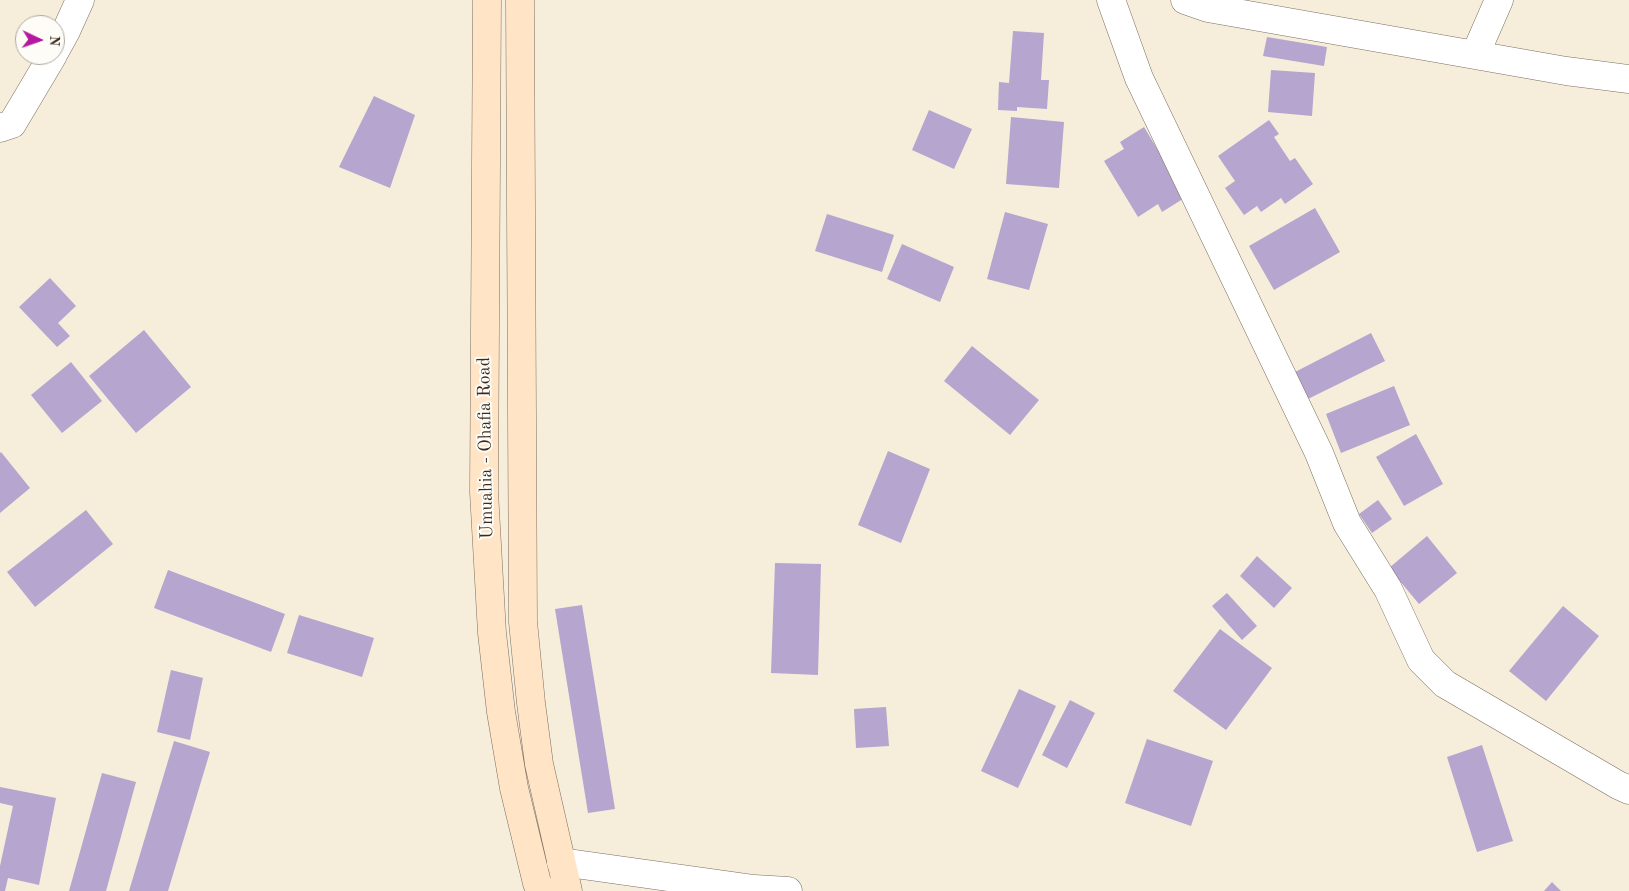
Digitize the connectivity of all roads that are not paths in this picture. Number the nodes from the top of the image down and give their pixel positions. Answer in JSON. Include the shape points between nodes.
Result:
{"nodes":[{"id":1,"x":80,"y":0,"type":"edge"},
{"id":2,"x":487,"y":0,"type":"edge"},
{"id":3,"x":520,"y":0,"type":"edge"},
{"id":4,"x":1111,"y":0,"type":"edge"},
{"id":5,"x":1185,"y":0,"type":"edge"},
{"id":6,"x":1499,"y":0,"type":"edge"},
{"id":7,"x":65,"y":33,"type":"edge"},
{"id":8,"x":1475,"y":55,"type":"junction"},
{"id":9,"x":47,"y":65,"type":"edge"},
{"id":10,"x":1629,"y":79,"type":"edge"},
{"id":11,"x":0,"y":128,"type":"edge"},
{"id":12,"x":1629,"y":790,"type":"edge"},
{"id":13,"x":561,"y":862,"type":"junction"},
{"id":14,"x":542,"y":891,"type":"edge"},
{"id":15,"x":568,"y":891,"type":"edge"},
{"id":16,"x":788,"y":891,"type":"edge"}],
"edges":[{"from":1,"to":7,"type":"street"},
{"from":2,"to":14,"type":"main road","name":"Umuahia - Ohafia Road","via":[[484,492],[492,633],[514,788],[537,883]]},
{"from":3,"to":13,"type":"main road","name":"Umuahia - Ohafia Road","via":[[523,622],[539,764]]},
{"from":4,"to":12,"type":"street","via":[[1139,78],[1319,453],[1347,523],[1388,589],[1422,660],[1445,684]]},
{"from":5,"to":8,"type":"street","via":[[1208,8]]},
{"from":6,"to":8,"type":"street"},
{"from":8,"to":10,"type":"street"},
{"from":9,"to":11,"type":"street","via":[[12,124]]},
{"from":13,"to":15,"type":"main road","name":"Umuahia - Ohafia Road"},
{"from":13,"to":16,"type":"street"}]}
